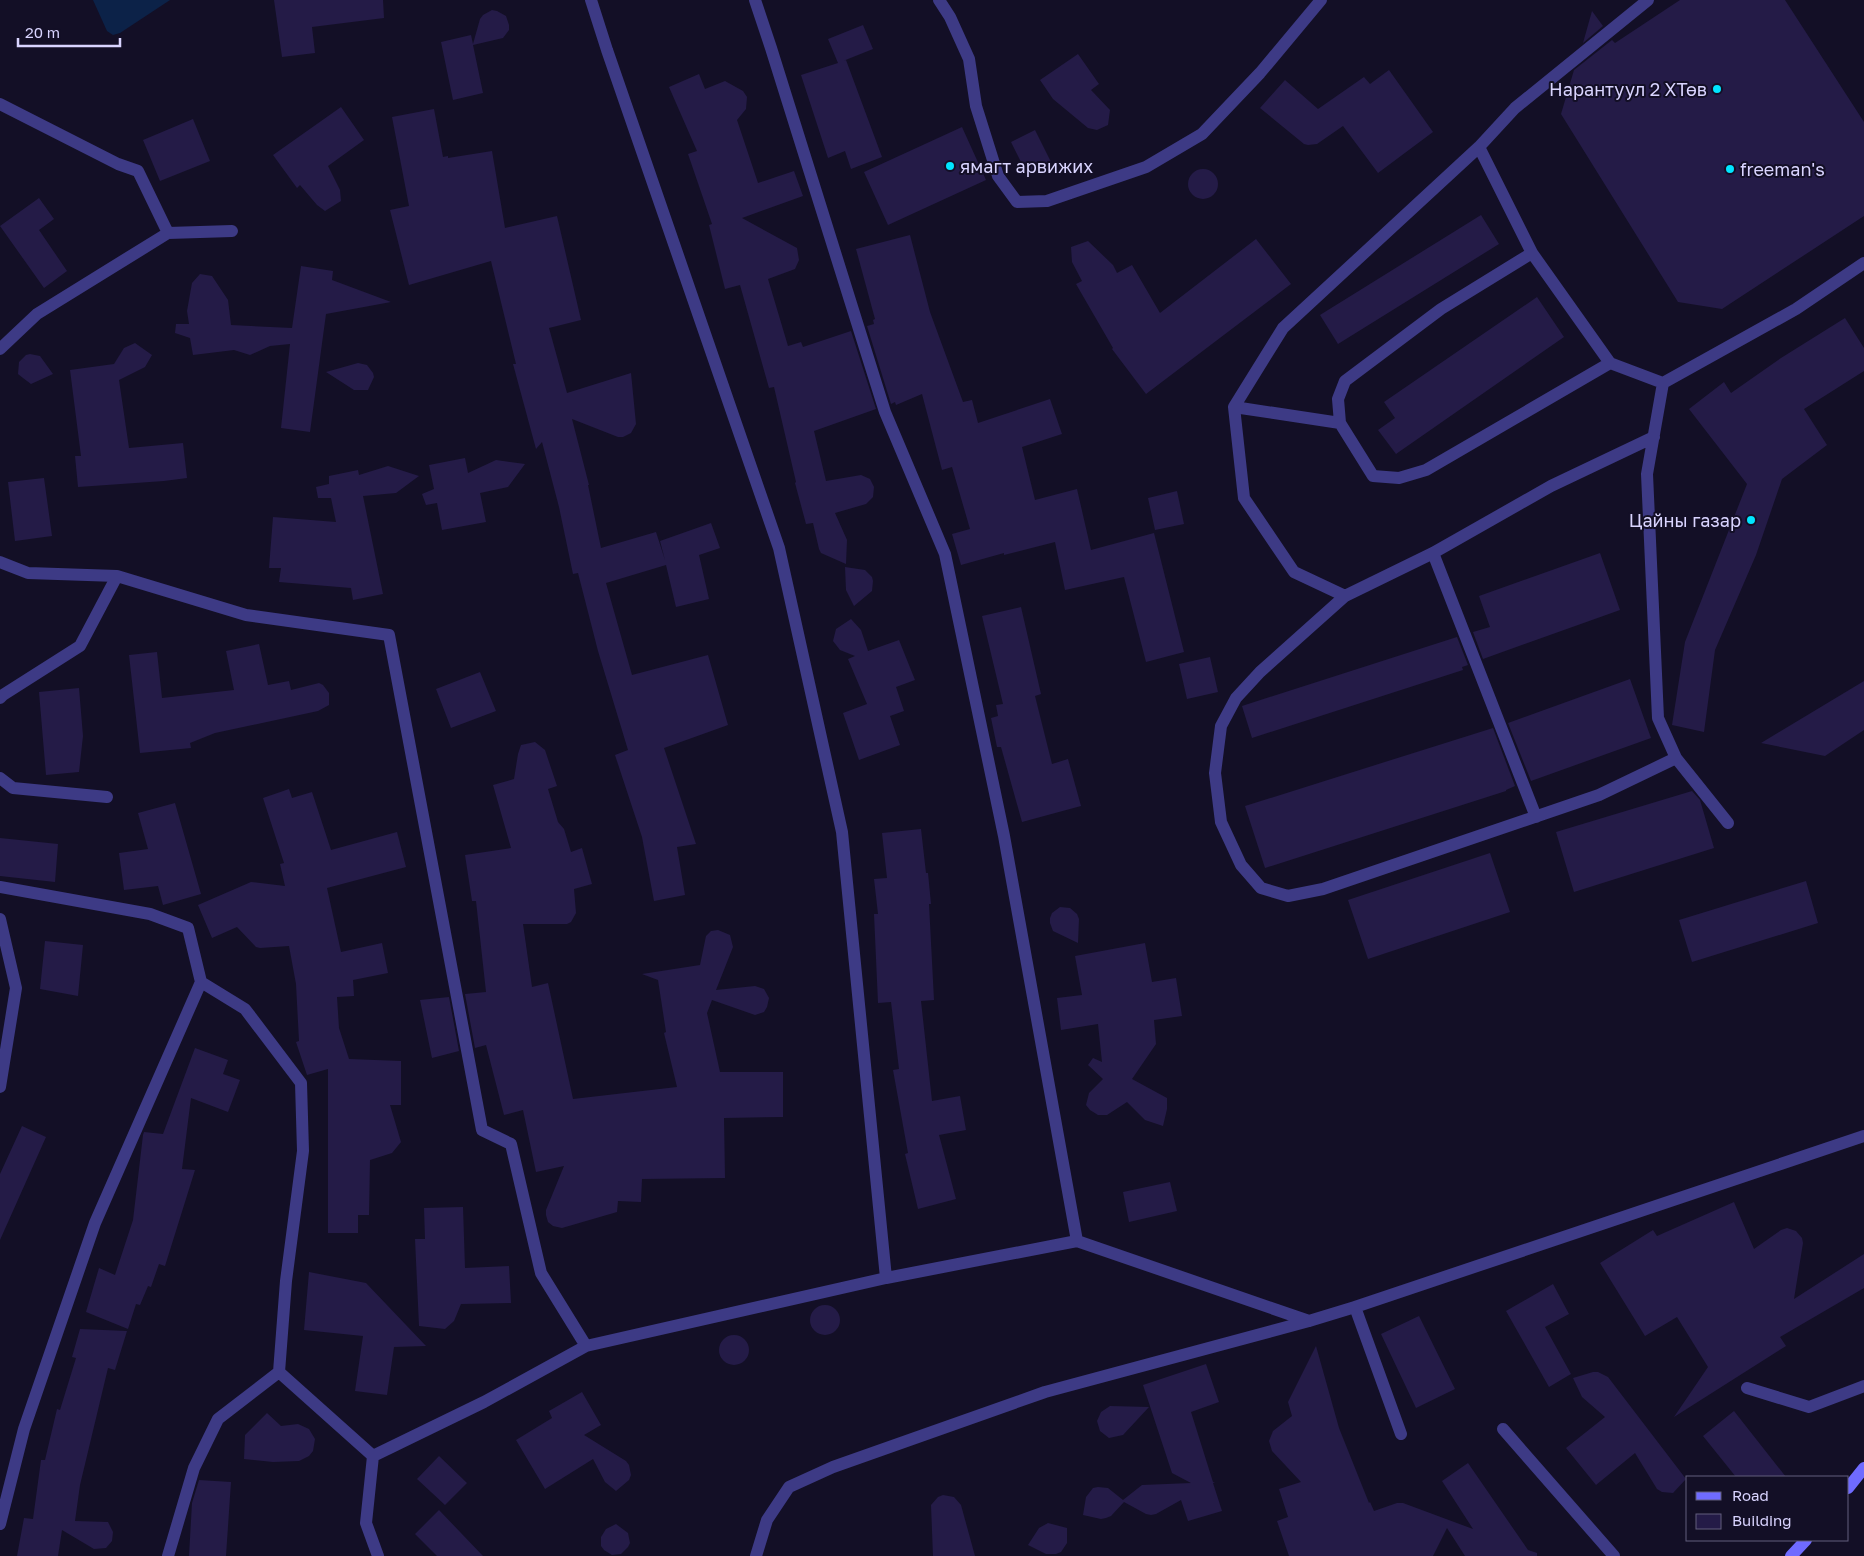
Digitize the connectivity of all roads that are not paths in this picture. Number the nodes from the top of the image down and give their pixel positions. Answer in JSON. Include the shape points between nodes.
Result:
{"nodes":[{"id":1,"x":592,"y":0,"type":"edge"},
{"id":2,"x":755,"y":0,"type":"edge"},
{"id":3,"x":938,"y":0,"type":"edge"},
{"id":4,"x":1322,"y":0,"type":"edge"},
{"id":5,"x":1648,"y":0,"type":"edge"},
{"id":6,"x":0,"y":104,"type":"edge"},
{"id":7,"x":1479,"y":147,"type":"junction"},
{"id":8,"x":232,"y":231,"type":"dead end"},
{"id":9,"x":168,"y":233,"type":"junction"},
{"id":10,"x":1532,"y":253,"type":"junction"},
{"id":11,"x":1864,"y":263,"type":"edge"},
{"id":12,"x":0,"y":350,"type":"edge"},
{"id":13,"x":1610,"y":363,"type":"junction"},
{"id":14,"x":1663,"y":383,"type":"junction"},
{"id":15,"x":1234,"y":407,"type":"junction"},
{"id":16,"x":1340,"y":422,"type":"junction"},
{"id":17,"x":1654,"y":437,"type":"junction"},
{"id":18,"x":1433,"y":553,"type":"junction"},
{"id":19,"x":0,"y":562,"type":"edge"},
{"id":20,"x":117,"y":576,"type":"junction"},
{"id":21,"x":1345,"y":596,"type":"junction"},
{"id":22,"x":1,"y":698,"type":"edge"},
{"id":23,"x":1676,"y":758,"type":"junction"},
{"id":24,"x":0,"y":778,"type":"edge"},
{"id":25,"x":107,"y":797,"type":"dead end"},
{"id":26,"x":1536,"y":817,"type":"junction"},
{"id":27,"x":1728,"y":823,"type":"dead end"},
{"id":28,"x":0,"y":886,"type":"edge"},
{"id":29,"x":0,"y":919,"type":"edge"},
{"id":30,"x":201,"y":982,"type":"junction"},
{"id":31,"x":0,"y":1087,"type":"edge"},
{"id":32,"x":1864,"y":1136,"type":"edge"},
{"id":33,"x":1077,"y":1241,"type":"junction"},
{"id":34,"x":886,"y":1278,"type":"junction"},
{"id":35,"x":1355,"y":1307,"type":"junction"},
{"id":36,"x":1310,"y":1321,"type":"junction"},
{"id":37,"x":586,"y":1346,"type":"junction"},
{"id":38,"x":279,"y":1372,"type":"junction"},
{"id":39,"x":1864,"y":1386,"type":"edge"},
{"id":40,"x":1747,"y":1388,"type":"dead end"},
{"id":41,"x":1504,"y":1429,"type":"dead end"},
{"id":42,"x":1401,"y":1434,"type":"dead end"},
{"id":43,"x":373,"y":1456,"type":"junction"},
{"id":44,"x":1864,"y":1468,"type":"edge"},
{"id":45,"x":1849,"y":1487,"type":"edge"},
{"id":46,"x":0,"y":1524,"type":"edge"},
{"id":47,"x":1805,"y":1541,"type":"edge"},
{"id":48,"x":168,"y":1556,"type":"edge"},
{"id":49,"x":378,"y":1556,"type":"edge"},
{"id":50,"x":756,"y":1556,"type":"edge"},
{"id":51,"x":1614,"y":1556,"type":"edge"},
{"id":52,"x":1791,"y":1556,"type":"edge"}],
"edges":[{"from":1,"to":34,"type":"street","via":[[778,548],[842,832]]},
{"from":2,"to":33,"type":"street","via":[[885,412],[945,554],[1004,836]]},
{"from":3,"to":4,"type":"street","via":[[950,17],[969,59],[976,106],[998,176],[1017,202],[1047,202],[1146,166],[1202,134],[1260,73]]},
{"from":5,"to":7,"type":"street","via":[[1515,108]]},
{"from":6,"to":9,"type":"street","via":[[138,171]]},
{"from":7,"to":10,"type":"street"},
{"from":7,"to":15,"type":"street","via":[[1283,328]]},
{"from":8,"to":9,"type":"street"},
{"from":9,"to":12,"type":"street","via":[[37,314]]},
{"from":10,"to":13,"type":"street"},
{"from":10,"to":16,"type":"street","via":[[1441,309],[1345,381],[1338,399]]},
{"from":11,"to":14,"type":"street","via":[[1796,309]]},
{"from":13,"to":14,"type":"street"},
{"from":13,"to":16,"type":"street","via":[[1426,470],[1399,478],[1373,476]]},
{"from":14,"to":17,"type":"street"},
{"from":15,"to":16,"type":"street"},
{"from":15,"to":21,"type":"street","via":[[1244,498],[1294,572]]},
{"from":17,"to":18,"type":"street","via":[[1551,486]]},
{"from":17,"to":23,"type":"street","via":[[1647,474],[1658,718]]},
{"from":18,"to":21,"type":"street"},
{"from":18,"to":26,"type":"street"},
{"from":19,"to":20,"type":"street","via":[[28,573]]},
{"from":20,"to":22,"type":"street","via":[[80,646]]},
{"from":20,"to":37,"type":"street","via":[[246,615],[389,635],[482,1130],[511,1144],[541,1272]]},
{"from":21,"to":26,"type":"street","via":[[1260,672],[1236,698],[1220,726],[1215,773],[1221,822],[1241,865],[1251,877],[1261,888],[1288,896],[1323,889]]},
{"from":23,"to":26,"type":"street","via":[[1599,795]]},
{"from":23,"to":27,"type":"street"},
{"from":24,"to":25,"type":"street","via":[[13,788]]},
{"from":28,"to":30,"type":"street","via":[[150,914],[188,928]]},
{"from":29,"to":31,"type":"street","via":[[16,988]]},
{"from":30,"to":38,"type":"street","via":[[244,1010],[301,1083],[303,1151],[286,1281]]},
{"from":30,"to":46,"type":"street","via":[[95,1223],[24,1429]]},
{"from":32,"to":35,"type":"street"},
{"from":33,"to":34,"type":"street"},
{"from":33,"to":36,"type":"street"},
{"from":34,"to":37,"type":"street"},
{"from":35,"to":36,"type":"street"},
{"from":35,"to":42,"type":"street"},
{"from":36,"to":50,"type":"street","via":[[1045,1392],[833,1467],[789,1487],[767,1520]]},
{"from":37,"to":43,"type":"street","via":[[484,1402]]},
{"from":38,"to":43,"type":"street"},
{"from":38,"to":48,"type":"street","via":[[218,1419],[194,1468]]},
{"from":39,"to":40,"type":"street","via":[[1809,1407]]},
{"from":41,"to":51,"type":"street"},
{"from":43,"to":49,"type":"street","via":[[366,1523]]},
{"from":44,"to":45,"type":"main road"},
{"from":47,"to":52,"type":"main road"}]}
